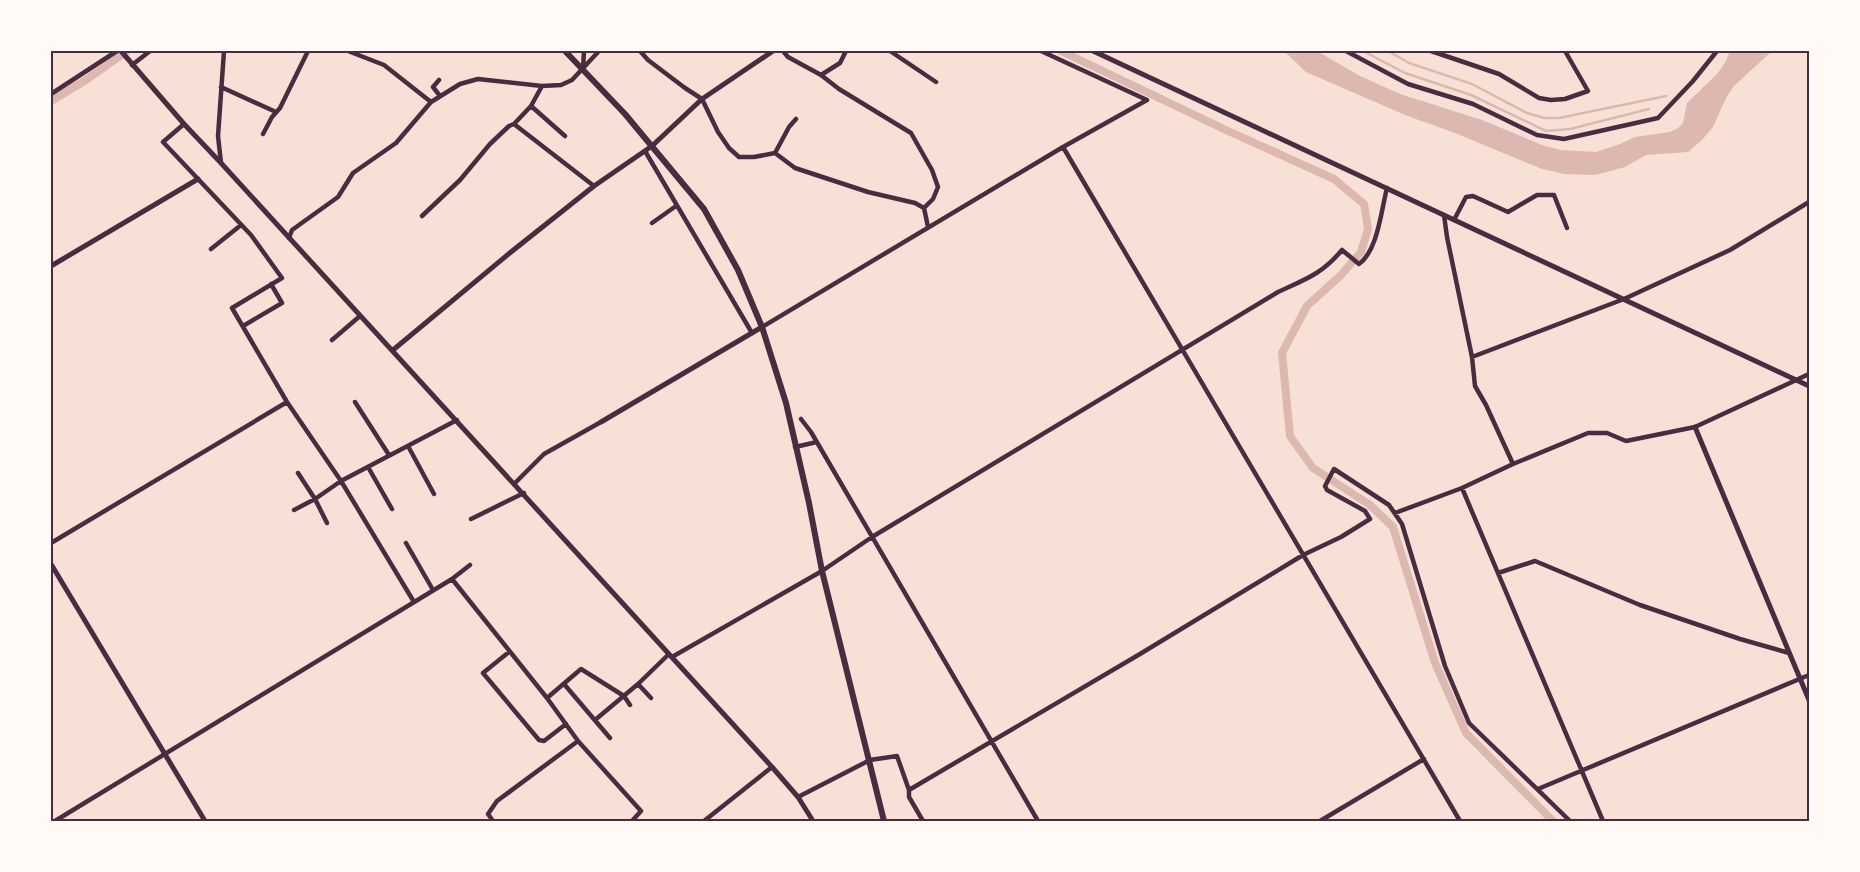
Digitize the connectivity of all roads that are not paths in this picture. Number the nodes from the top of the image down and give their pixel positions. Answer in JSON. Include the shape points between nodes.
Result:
{"nodes":[{"id":1,"x":150,"y":51,"type":"edge"},
{"id":2,"x":224,"y":51,"type":"edge"},
{"id":3,"x":308,"y":51,"type":"edge"},
{"id":4,"x":348,"y":51,"type":"edge"},
{"id":5,"x":565,"y":51,"type":"edge"},
{"id":6,"x":584,"y":51,"type":"edge"},
{"id":7,"x":599,"y":51,"type":"edge"},
{"id":8,"x":640,"y":51,"type":"edge"},
{"id":9,"x":773,"y":51,"type":"edge"},
{"id":10,"x":783,"y":51,"type":"edge"},
{"id":11,"x":846,"y":51,"type":"edge"},
{"id":12,"x":890,"y":51,"type":"edge"},
{"id":13,"x":1041,"y":51,"type":"edge"},
{"id":14,"x":1093,"y":51,"type":"edge"},
{"id":15,"x":1346,"y":51,"type":"edge"},
{"id":16,"x":1431,"y":51,"type":"edge"},
{"id":17,"x":1566,"y":51,"type":"edge"},
{"id":18,"x":1717,"y":51,"type":"edge"},
{"id":19,"x":120,"y":52,"type":"edge"},
{"id":20,"x":131,"y":63,"type":"junction"},
{"id":21,"x":583,"y":69,"type":"junction"},
{"id":22,"x":821,"y":75,"type":"junction"},
{"id":23,"x":439,"y":80,"type":"dead end"},
{"id":24,"x":936,"y":82,"type":"dead end"},
{"id":25,"x":542,"y":86,"type":"junction"},
{"id":26,"x":221,"y":88,"type":"junction"},
{"id":27,"x":51,"y":94,"type":"edge"},
{"id":28,"x":440,"y":96,"type":"junction"},
{"id":29,"x":702,"y":100,"type":"junction"},
{"id":30,"x":431,"y":102,"type":"junction"},
{"id":31,"x":531,"y":106,"type":"junction"},
{"id":32,"x":276,"y":112,"type":"junction"},
{"id":33,"x":796,"y":119,"type":"dead end"},
{"id":34,"x":184,"y":124,"type":"junction"},
{"id":35,"x":514,"y":124,"type":"junction"},
{"id":36,"x":262,"y":134,"type":"dead end"},
{"id":37,"x":565,"y":136,"type":"dead end"},
{"id":38,"x":652,"y":146,"type":"junction"},
{"id":39,"x":1063,"y":147,"type":"junction"},
{"id":40,"x":645,"y":151,"type":"junction"},
{"id":41,"x":775,"y":153,"type":"junction"},
{"id":42,"x":221,"y":163,"type":"junction"},
{"id":43,"x":198,"y":178,"type":"junction"},
{"id":44,"x":594,"y":186,"type":"junction"},
{"id":45,"x":1387,"y":188,"type":"junction"},
{"id":46,"x":1809,"y":202,"type":"edge"},
{"id":47,"x":676,"y":206,"type":"junction"},
{"id":48,"x":924,"y":208,"type":"junction"},
{"id":49,"x":1444,"y":215,"type":"junction"},
{"id":50,"x":422,"y":216,"type":"dead end"},
{"id":51,"x":1454,"y":220,"type":"junction"},
{"id":52,"x":652,"y":223,"type":"dead end"},
{"id":53,"x":241,"y":225,"type":"junction"},
{"id":54,"x":928,"y":227,"type":"junction"},
{"id":55,"x":1567,"y":228,"type":"dead end"},
{"id":56,"x":289,"y":238,"type":"junction"},
{"id":57,"x":211,"y":249,"type":"dead end"},
{"id":58,"x":51,"y":266,"type":"edge"},
{"id":59,"x":271,"y":284,"type":"junction"},
{"id":60,"x":1624,"y":299,"type":"junction"},
{"id":61,"x":282,"y":303,"type":"junction"},
{"id":62,"x":288,"y":304,"type":"dead end"},
{"id":63,"x":360,"y":316,"type":"junction"},
{"id":64,"x":243,"y":326,"type":"junction"},
{"id":65,"x":762,"y":327,"type":"junction"},
{"id":66,"x":752,"y":333,"type":"junction"},
{"id":67,"x":332,"y":340,"type":"dead end"},
{"id":68,"x":393,"y":350,"type":"junction"},
{"id":69,"x":1183,"y":350,"type":"junction"},
{"id":70,"x":1472,"y":357,"type":"junction"},
{"id":71,"x":1809,"y":374,"type":"edge"},
{"id":72,"x":1797,"y":380,"type":"junction"},
{"id":73,"x":1809,"y":386,"type":"edge"},
{"id":74,"x":287,"y":402,"type":"junction"},
{"id":75,"x":355,"y":402,"type":"dead end"},
{"id":76,"x":802,"y":419,"type":"dead end"},
{"id":77,"x":458,"y":420,"type":"junction"},
{"id":78,"x":601,"y":422,"type":"joint"},
{"id":79,"x":1695,"y":427,"type":"junction"},
{"id":80,"x":817,"y":442,"type":"junction"},
{"id":81,"x":408,"y":446,"type":"junction"},
{"id":82,"x":795,"y":447,"type":"junction"},
{"id":83,"x":389,"y":455,"type":"junction"},
{"id":84,"x":1513,"y":464,"type":"junction"},
{"id":85,"x":368,"y":466,"type":"junction"},
{"id":86,"x":298,"y":473,"type":"dead end"},
{"id":87,"x":341,"y":481,"type":"junction"},
{"id":88,"x":515,"y":483,"type":"junction"},
{"id":89,"x":1462,"y":488,"type":"junction"},
{"id":90,"x":524,"y":493,"type":"junction"},
{"id":91,"x":434,"y":494,"type":"dead end"},
{"id":92,"x":315,"y":499,"type":"junction"},
{"id":93,"x":392,"y":509,"type":"dead end"},
{"id":94,"x":294,"y":510,"type":"dead end"},
{"id":95,"x":1395,"y":513,"type":"junction"},
{"id":96,"x":471,"y":519,"type":"dead end"},
{"id":97,"x":327,"y":523,"type":"dead end"},
{"id":98,"x":872,"y":537,"type":"junction"},
{"id":99,"x":406,"y":543,"type":"dead end"},
{"id":100,"x":51,"y":544,"type":"edge"},
{"id":101,"x":1303,"y":555,"type":"junction"},
{"id":102,"x":51,"y":564,"type":"edge"},
{"id":103,"x":470,"y":565,"type":"dead end"},
{"id":104,"x":822,"y":570,"type":"junction"},
{"id":105,"x":1498,"y":573,"type":"junction"},
{"id":106,"x":452,"y":579,"type":"junction"},
{"id":107,"x":433,"y":590,"type":"junction"},
{"id":108,"x":414,"y":602,"type":"junction"},
{"id":109,"x":509,"y":652,"type":"junction"},
{"id":110,"x":1789,"y":652,"type":"junction"},
{"id":111,"x":671,"y":655,"type":"junction"},
{"id":112,"x":1809,"y":675,"type":"edge"},
{"id":113,"x":1800,"y":678,"type":"junction"},
{"id":114,"x":564,"y":684,"type":"junction"},
{"id":115,"x":638,"y":684,"type":"junction"},
{"id":116,"x":624,"y":696,"type":"junction"},
{"id":117,"x":547,"y":698,"type":"junction"},
{"id":118,"x":651,"y":698,"type":"dead end"},
{"id":119,"x":1809,"y":700,"type":"edge"},
{"id":120,"x":630,"y":705,"type":"dead end"},
{"id":121,"x":595,"y":720,"type":"junction"},
{"id":122,"x":566,"y":724,"type":"junction"},
{"id":123,"x":610,"y":738,"type":"dead end"},
{"id":124,"x":578,"y":741,"type":"junction"},
{"id":125,"x":992,"y":741,"type":"junction"},
{"id":126,"x":166,"y":755,"type":"junction"},
{"id":127,"x":1424,"y":759,"type":"junction"},
{"id":128,"x":870,"y":760,"type":"junction"},
{"id":129,"x":772,"y":767,"type":"junction"},
{"id":130,"x":1582,"y":769,"type":"junction"},
{"id":131,"x":1538,"y":789,"type":"junction"},
{"id":132,"x":909,"y":790,"type":"junction"},
{"id":133,"x":798,"y":797,"type":"junction"},
{"id":134,"x":55,"y":821,"type":"edge"},
{"id":135,"x":204,"y":821,"type":"edge"},
{"id":136,"x":493,"y":821,"type":"edge"},
{"id":137,"x":632,"y":821,"type":"edge"},
{"id":138,"x":704,"y":821,"type":"edge"},
{"id":139,"x":814,"y":821,"type":"edge"},
{"id":140,"x":884,"y":821,"type":"edge"},
{"id":141,"x":922,"y":821,"type":"edge"},
{"id":142,"x":1038,"y":821,"type":"edge"},
{"id":143,"x":1320,"y":821,"type":"edge"},
{"id":144,"x":1460,"y":821,"type":"edge"},
{"id":145,"x":1570,"y":821,"type":"edge"},
{"id":146,"x":1603,"y":821,"type":"edge"}],
"edges":[{"from":1,"to":20,"type":"street"},
{"from":2,"to":26,"type":"street"},
{"from":3,"to":32,"type":"street"},
{"from":4,"to":30,"type":"street","via":[[384,65]]},
{"from":5,"to":21,"type":"main road"},
{"from":6,"to":21,"type":"street"},
{"from":7,"to":21,"type":"street"},
{"from":8,"to":29,"type":"street"},
{"from":9,"to":29,"type":"street"},
{"from":10,"to":22,"type":"street"},
{"from":11,"to":22,"type":"street","via":[[840,63]]},
{"from":12,"to":24,"type":"street"},
{"from":13,"to":39,"type":"street","via":[[1147,100]]},
{"from":14,"to":45,"type":"street"},
{"from":15,"to":18,"type":"street","via":[[1408,84],[1472,104],[1536,136],[1564,139],[1658,118]]},
{"from":16,"to":17,"type":"street","via":[[1499,74],[1540,98],[1551,100],[1588,91]]},
{"from":19,"to":20,"type":"street"},
{"from":19,"to":27,"type":"street"},
{"from":20,"to":34,"type":"street"},
{"from":21,"to":25,"type":"street","via":[[561,85]]},
{"from":21,"to":38,"type":"main road"},
{"from":22,"to":48,"type":"street","via":[[911,133],[938,187]]},
{"from":23,"to":28,"type":"street","via":[[433,87]]},
{"from":25,"to":28,"type":"street","via":[[478,79],[460,84]]},
{"from":25,"to":31,"type":"street"},
{"from":26,"to":32,"type":"street"},
{"from":26,"to":42,"type":"street","via":[[218,136]]},
{"from":28,"to":30,"type":"street"},
{"from":29,"to":38,"type":"street"},
{"from":29,"to":41,"type":"street","via":[[718,132],[739,157]]},
{"from":30,"to":56,"type":"street","via":[[396,143],[353,173],[338,197],[292,230]]},
{"from":31,"to":35,"type":"street"},
{"from":31,"to":37,"type":"street"},
{"from":32,"to":36,"type":"street"},
{"from":33,"to":41,"type":"street"},
{"from":34,"to":42,"type":"street"},
{"from":34,"to":43,"type":"street","via":[[163,142]]},
{"from":35,"to":44,"type":"street"},
{"from":35,"to":50,"type":"street","via":[[490,144],[460,180]]},
{"from":38,"to":40,"type":"street"},
{"from":38,"to":65,"type":"main road","via":[[704,209],[738,270]]},
{"from":39,"to":54,"type":"street"},
{"from":39,"to":69,"type":"street"},
{"from":40,"to":44,"type":"street"},
{"from":40,"to":47,"type":"street"},
{"from":41,"to":48,"type":"street","via":[[795,168]]},
{"from":42,"to":56,"type":"street"},
{"from":43,"to":53,"type":"street"},
{"from":43,"to":58,"type":"street"},
{"from":44,"to":68,"type":"street"},
{"from":45,"to":49,"type":"street"},
{"from":45,"to":69,"type":"street","via":[[1374,243],[1367,258],[1359,264],[1342,250],[1318,273],[1278,292]]},
{"from":46,"to":60,"type":"street","via":[[1730,250]]},
{"from":47,"to":52,"type":"street"},
{"from":47,"to":66,"type":"street"},
{"from":48,"to":54,"type":"street"},
{"from":49,"to":51,"type":"street"},
{"from":49,"to":70,"type":"street"},
{"from":51,"to":55,"type":"street","via":[[1466,197],[1473,196],[1508,212],[1537,194],[1554,195]]},
{"from":51,"to":60,"type":"street"},
{"from":53,"to":57,"type":"street"},
{"from":53,"to":59,"type":"street","via":[[282,278]]},
{"from":54,"to":65,"type":"street"},
{"from":56,"to":63,"type":"street"},
{"from":59,"to":61,"type":"street"},
{"from":59,"to":64,"type":"street","via":[[232,308]]},
{"from":60,"to":70,"type":"street"},
{"from":60,"to":72,"type":"street"},
{"from":61,"to":62,"type":"street"},
{"from":61,"to":64,"type":"street"},
{"from":63,"to":67,"type":"street"},
{"from":63,"to":68,"type":"street"},
{"from":64,"to":74,"type":"street"},
{"from":65,"to":66,"type":"street"},
{"from":65,"to":82,"type":"main road","via":[[786,403]]},
{"from":66,"to":78,"type":"street"},
{"from":68,"to":77,"type":"street"},
{"from":69,"to":98,"type":"street"},
{"from":69,"to":101,"type":"street"},
{"from":70,"to":84,"type":"street","via":[[1474,386]]},
{"from":71,"to":72,"type":"street"},
{"from":72,"to":73,"type":"street"},
{"from":72,"to":79,"type":"street"},
{"from":74,"to":87,"type":"street"},
{"from":74,"to":100,"type":"street"},
{"from":75,"to":83,"type":"street"},
{"from":76,"to":80,"type":"street"},
{"from":77,"to":81,"type":"street"},
{"from":77,"to":88,"type":"street"},
{"from":78,"to":88,"type":"street","via":[[544,454]]},
{"from":79,"to":84,"type":"street","via":[[1626,441],[1607,433],[1588,433]]},
{"from":79,"to":110,"type":"street"},
{"from":80,"to":82,"type":"street"},
{"from":80,"to":98,"type":"street"},
{"from":81,"to":83,"type":"street"},
{"from":81,"to":91,"type":"street"},
{"from":82,"to":104,"type":"main road"},
{"from":83,"to":85,"type":"street"},
{"from":84,"to":89,"type":"street"},
{"from":85,"to":87,"type":"street"},
{"from":85,"to":93,"type":"street"},
{"from":86,"to":92,"type":"street"},
{"from":87,"to":92,"type":"street"},
{"from":87,"to":108,"type":"street"},
{"from":88,"to":90,"type":"street"},
{"from":89,"to":95,"type":"street"},
{"from":89,"to":105,"type":"street"},
{"from":90,"to":96,"type":"street"},
{"from":90,"to":111,"type":"street"},
{"from":92,"to":94,"type":"street"},
{"from":92,"to":97,"type":"street"},
{"from":95,"to":101,"type":"street","via":[[1389,505],[1334,469],[1325,486],[1327,490],[1365,511],[1370,520]]},
{"from":95,"to":131,"type":"street","via":[[1410,544],[1446,666],[1469,723]]},
{"from":98,"to":104,"type":"street"},
{"from":98,"to":125,"type":"street"},
{"from":99,"to":107,"type":"street"},
{"from":101,"to":125,"type":"street"},
{"from":101,"to":127,"type":"street"},
{"from":102,"to":126,"type":"street"},
{"from":103,"to":106,"type":"street"},
{"from":104,"to":111,"type":"street"},
{"from":104,"to":128,"type":"main road"},
{"from":105,"to":110,"type":"street","via":[[1535,561],[1640,606]]},
{"from":105,"to":130,"type":"street"},
{"from":106,"to":107,"type":"street"},
{"from":106,"to":109,"type":"street"},
{"from":107,"to":108,"type":"street"},
{"from":108,"to":126,"type":"street"},
{"from":109,"to":117,"type":"street"},
{"from":109,"to":122,"type":"street","via":[[483,673],[539,740],[544,741]]},
{"from":110,"to":113,"type":"street"},
{"from":111,"to":115,"type":"street"},
{"from":111,"to":129,"type":"street"},
{"from":112,"to":113,"type":"street"},
{"from":113,"to":119,"type":"street"},
{"from":113,"to":130,"type":"street"},
{"from":114,"to":116,"type":"street","via":[[581,669]]},
{"from":114,"to":117,"type":"street"},
{"from":114,"to":121,"type":"street"},
{"from":115,"to":116,"type":"street"},
{"from":115,"to":118,"type":"street"},
{"from":116,"to":120,"type":"street"},
{"from":116,"to":121,"type":"street"},
{"from":117,"to":122,"type":"street"},
{"from":121,"to":123,"type":"street"},
{"from":122,"to":124,"type":"street"},
{"from":124,"to":136,"type":"street","via":[[497,801],[488,814]]},
{"from":124,"to":137,"type":"street","via":[[641,811]]},
{"from":125,"to":132,"type":"street"},
{"from":125,"to":142,"type":"street"},
{"from":126,"to":134,"type":"street"},
{"from":126,"to":135,"type":"street"},
{"from":127,"to":143,"type":"street"},
{"from":127,"to":144,"type":"street"},
{"from":128,"to":132,"type":"street","via":[[897,756]]},
{"from":128,"to":133,"type":"street"},
{"from":128,"to":140,"type":"main road"},
{"from":129,"to":133,"type":"street"},
{"from":129,"to":138,"type":"street"},
{"from":130,"to":131,"type":"street"},
{"from":130,"to":146,"type":"street"},
{"from":131,"to":145,"type":"street"},
{"from":132,"to":141,"type":"street","via":[[909,797]]},
{"from":133,"to":139,"type":"street"}]}
